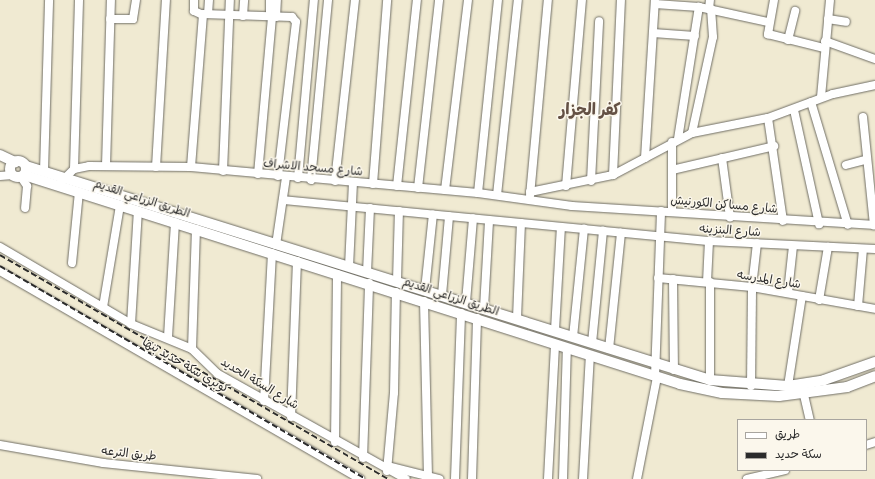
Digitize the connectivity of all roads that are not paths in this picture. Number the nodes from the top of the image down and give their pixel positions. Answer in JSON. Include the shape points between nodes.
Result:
{"nodes":[{"id":1,"x":49,"y":0,"type":"edge"},
{"id":2,"x":79,"y":0,"type":"edge"},
{"id":3,"x":111,"y":0,"type":"edge"},
{"id":4,"x":136,"y":0,"type":"edge"},
{"id":5,"x":166,"y":0,"type":"edge"},
{"id":6,"x":194,"y":0,"type":"edge"},
{"id":7,"x":209,"y":0,"type":"edge"},
{"id":8,"x":230,"y":0,"type":"edge"},
{"id":9,"x":244,"y":0,"type":"edge"},
{"id":10,"x":270,"y":0,"type":"edge"},
{"id":11,"x":277,"y":0,"type":"edge"},
{"id":12,"x":314,"y":0,"type":"edge"},
{"id":13,"x":328,"y":0,"type":"edge"},
{"id":14,"x":355,"y":0,"type":"edge"},
{"id":15,"x":387,"y":0,"type":"edge"},
{"id":16,"x":417,"y":0,"type":"edge"},
{"id":17,"x":439,"y":0,"type":"edge"},
{"id":18,"x":468,"y":0,"type":"edge"},
{"id":19,"x":498,"y":0,"type":"edge"},
{"id":20,"x":518,"y":0,"type":"edge"},
{"id":21,"x":548,"y":0,"type":"edge"},
{"id":22,"x":582,"y":0,"type":"edge"},
{"id":23,"x":621,"y":0,"type":"edge"},
{"id":24,"x":710,"y":0,"type":"edge"},
{"id":25,"x":774,"y":0,"type":"edge"},
{"id":26,"x":830,"y":0,"type":"edge"},
{"id":27,"x":655,"y":2,"type":"edge"},
{"id":28,"x":699,"y":7,"type":"junction"},
{"id":29,"x":710,"y":9,"type":"junction"},
{"id":30,"x":795,"y":11,"type":"dead end"},
{"id":31,"x":206,"y":14,"type":"junction"},
{"id":32,"x":229,"y":15,"type":"junction"},
{"id":33,"x":243,"y":16,"type":"junction"},
{"id":34,"x":273,"y":16,"type":"junction"},
{"id":35,"x":110,"y":19,"type":"junction"},
{"id":36,"x":828,"y":19,"type":"junction"},
{"id":37,"x":600,"y":21,"type":"dead end"},
{"id":38,"x":768,"y":22,"type":"junction"},
{"id":39,"x":846,"y":22,"type":"dead end"},
{"id":40,"x":653,"y":33,"type":"junction"},
{"id":41,"x":695,"y":36,"type":"junction"},
{"id":42,"x":788,"y":40,"type":"junction"},
{"id":43,"x":824,"y":45,"type":"junction"},
{"id":44,"x":875,"y":59,"type":"edge"},
{"id":45,"x":875,"y":85,"type":"edge"},
{"id":46,"x":822,"y":97,"type":"junction"},
{"id":47,"x":811,"y":102,"type":"junction"},
{"id":48,"x":794,"y":110,"type":"junction"},
{"id":49,"x":863,"y":117,"type":"dead end"},
{"id":50,"x":768,"y":118,"type":"junction"},
{"id":51,"x":692,"y":133,"type":"junction"},
{"id":52,"x":675,"y":140,"type":"junction"},
{"id":53,"x":774,"y":146,"type":"junction"},
{"id":54,"x":0,"y":155,"type":"edge"},
{"id":55,"x":645,"y":158,"type":"junction"},
{"id":56,"x":722,"y":158,"type":"junction"},
{"id":57,"x":865,"y":160,"type":"junction"},
{"id":58,"x":0,"y":165,"type":"edge"},
{"id":59,"x":846,"y":165,"type":"dead end"},
{"id":60,"x":106,"y":166,"type":"junction"},
{"id":61,"x":156,"y":167,"type":"junction"},
{"id":62,"x":191,"y":167,"type":"junction"},
{"id":63,"x":74,"y":169,"type":"junction"},
{"id":64,"x":672,"y":170,"type":"junction"},
{"id":65,"x":18,"y":171,"type":"junction"},
{"id":66,"x":44,"y":171,"type":"junction"},
{"id":67,"x":223,"y":171,"type":"junction"},
{"id":68,"x":258,"y":174,"type":"junction"},
{"id":69,"x":613,"y":175,"type":"junction"},
{"id":70,"x":0,"y":176,"type":"edge"},
{"id":71,"x":282,"y":176,"type":"junction"},
{"id":72,"x":298,"y":178,"type":"junction"},
{"id":73,"x":311,"y":180,"type":"junction"},
{"id":74,"x":335,"y":181,"type":"junction"},
{"id":75,"x":591,"y":181,"type":"junction"},
{"id":76,"x":62,"y":182,"type":"junction"},
{"id":77,"x":353,"y":183,"type":"junction"},
{"id":78,"x":373,"y":184,"type":"junction"},
{"id":79,"x":398,"y":186,"type":"junction"},
{"id":80,"x":566,"y":186,"type":"junction"},
{"id":81,"x":418,"y":188,"type":"junction"},
{"id":82,"x":446,"y":190,"type":"junction"},
{"id":83,"x":79,"y":192,"type":"junction"},
{"id":84,"x":530,"y":192,"type":"junction"},
{"id":85,"x":478,"y":193,"type":"junction"},
{"id":86,"x":497,"y":195,"type":"junction"},
{"id":87,"x":283,"y":200,"type":"junction"},
{"id":88,"x":529,"y":202,"type":"junction"},
{"id":89,"x":120,"y":205,"type":"junction"},
{"id":90,"x":352,"y":206,"type":"junction"},
{"id":91,"x":572,"y":206,"type":"joint"},
{"id":92,"x":25,"y":208,"type":"dead end"},
{"id":93,"x":370,"y":208,"type":"junction"},
{"id":94,"x":138,"y":211,"type":"junction"},
{"id":95,"x":399,"y":211,"type":"junction"},
{"id":96,"x":661,"y":211,"type":"junction"},
{"id":97,"x":672,"y":212,"type":"junction"},
{"id":98,"x":433,"y":214,"type":"junction"},
{"id":99,"x":449,"y":216,"type":"junction"},
{"id":100,"x":730,"y":217,"type":"junction"},
{"id":101,"x":472,"y":218,"type":"junction"},
{"id":102,"x":489,"y":220,"type":"junction"},
{"id":103,"x":175,"y":222,"type":"junction"},
{"id":104,"x":783,"y":222,"type":"junction"},
{"id":105,"x":521,"y":223,"type":"junction"},
{"id":106,"x":819,"y":224,"type":"junction"},
{"id":107,"x":848,"y":225,"type":"junction"},
{"id":108,"x":874,"y":225,"type":"edge"},
{"id":109,"x":561,"y":227,"type":"junction"},
{"id":110,"x":196,"y":229,"type":"junction"},
{"id":111,"x":584,"y":229,"type":"junction"},
{"id":112,"x":603,"y":231,"type":"junction"},
{"id":113,"x":621,"y":233,"type":"junction"},
{"id":114,"x":660,"y":236,"type":"junction"},
{"id":115,"x":709,"y":241,"type":"junction"},
{"id":116,"x":757,"y":243,"type":"junction"},
{"id":117,"x":793,"y":246,"type":"junction"},
{"id":118,"x":0,"y":247,"type":"edge"},
{"id":119,"x":828,"y":247,"type":"junction"},
{"id":120,"x":274,"y":249,"type":"junction"},
{"id":121,"x":863,"y":249,"type":"junction"},
{"id":122,"x":875,"y":249,"type":"edge"},
{"id":123,"x":297,"y":261,"type":"junction"},
{"id":124,"x":72,"y":263,"type":"dead end"},
{"id":125,"x":349,"y":267,"type":"junction"},
{"id":126,"x":0,"y":271,"type":"edge"},
{"id":127,"x":367,"y":272,"type":"junction"},
{"id":128,"x":338,"y":274,"type":"junction"},
{"id":129,"x":658,"y":278,"type":"junction"},
{"id":130,"x":673,"y":279,"type":"junction"},
{"id":131,"x":397,"y":281,"type":"junction"},
{"id":132,"x":708,"y":282,"type":"junction"},
{"id":133,"x":369,"y":283,"type":"junction"},
{"id":134,"x":752,"y":287,"type":"junction"},
{"id":135,"x":425,"y":290,"type":"junction"},
{"id":136,"x":396,"y":292,"type":"junction"},
{"id":137,"x":788,"y":292,"type":"junction"},
{"id":138,"x":442,"y":295,"type":"junction"},
{"id":139,"x":802,"y":296,"type":"junction"},
{"id":140,"x":819,"y":300,"type":"junction"},
{"id":141,"x":424,"y":301,"type":"junction"},
{"id":142,"x":466,"y":302,"type":"junction"},
{"id":143,"x":858,"y":306,"type":"junction"},
{"id":144,"x":103,"y":307,"type":"junction"},
{"id":145,"x":484,"y":308,"type":"junction"},
{"id":146,"x":875,"y":309,"type":"edge"},
{"id":147,"x":462,"y":313,"type":"junction"},
{"id":148,"x":477,"y":318,"type":"junction"},
{"id":149,"x":516,"y":318,"type":"junction"},
{"id":150,"x":131,"y":324,"type":"junction"},
{"id":151,"x":554,"y":330,"type":"junction"},
{"id":152,"x":168,"y":337,"type":"junction"},
{"id":153,"x":573,"y":337,"type":"junction"},
{"id":154,"x":555,"y":344,"type":"junction"},
{"id":155,"x":592,"y":344,"type":"junction"},
{"id":156,"x":567,"y":348,"type":"junction"},
{"id":157,"x":192,"y":349,"type":"junction"},
{"id":158,"x":609,"y":349,"type":"junction"},
{"id":159,"x":590,"y":355,"type":"junction"},
{"id":160,"x":875,"y":362,"type":"edge"},
{"id":161,"x":655,"y":365,"type":"junction"},
{"id":162,"x":864,"y":367,"type":"junction"},
{"id":163,"x":674,"y":370,"type":"junction"},
{"id":164,"x":848,"y":373,"type":"junction"},
{"id":165,"x":656,"y":376,"type":"junction"},
{"id":166,"x":872,"y":377,"type":"edge"},
{"id":167,"x":710,"y":380,"type":"junction"},
{"id":168,"x":853,"y":385,"type":"junction"},
{"id":169,"x":751,"y":386,"type":"junction"},
{"id":170,"x":788,"y":386,"type":"junction"},
{"id":171,"x":804,"y":395,"type":"junction"},
{"id":172,"x":264,"y":401,"type":"junction"},
{"id":173,"x":291,"y":417,"type":"junction"},
{"id":174,"x":810,"y":419,"type":"edge"},
{"id":175,"x":335,"y":442,"type":"junction"},
{"id":176,"x":0,"y":445,"type":"edge"},
{"id":177,"x":363,"y":458,"type":"junction"},
{"id":178,"x":387,"y":468,"type":"junction"},
{"id":179,"x":781,"y":471,"type":"edge"},
{"id":180,"x":428,"y":476,"type":"junction"},
{"id":181,"x":257,"y":479,"type":"edge"},
{"id":182,"x":360,"y":479,"type":"edge"},
{"id":183,"x":406,"y":479,"type":"edge"},
{"id":184,"x":438,"y":479,"type":"edge"},
{"id":185,"x":455,"y":479,"type":"edge"},
{"id":186,"x":460,"y":479,"type":"edge"},
{"id":187,"x":472,"y":479,"type":"edge"},
{"id":188,"x":548,"y":479,"type":"edge"},
{"id":189,"x":563,"y":479,"type":"edge"},
{"id":190,"x":583,"y":479,"type":"edge"},
{"id":191,"x":637,"y":479,"type":"edge"},
{"id":192,"x":747,"y":479,"type":"edge"}],
"edges":[{"from":1,"to":66,"type":"street"},
{"from":2,"to":63,"type":"street"},
{"from":3,"to":35,"type":"street"},
{"from":4,"to":35,"type":"street","via":[[133,19]]},
{"from":5,"to":61,"type":"street"},
{"from":6,"to":31,"type":"street","via":[[194,11]]},
{"from":7,"to":31,"type":"street"},
{"from":8,"to":32,"type":"street"},
{"from":9,"to":33,"type":"street"},
{"from":10,"to":34,"type":"street"},
{"from":11,"to":34,"type":"street"},
{"from":12,"to":72,"type":"street"},
{"from":13,"to":73,"type":"street"},
{"from":14,"to":74,"type":"street"},
{"from":15,"to":78,"type":"street"},
{"from":16,"to":79,"type":"street"},
{"from":17,"to":81,"type":"street"},
{"from":18,"to":82,"type":"street"},
{"from":19,"to":85,"type":"street"},
{"from":20,"to":86,"type":"street"},
{"from":21,"to":84,"type":"street"},
{"from":22,"to":80,"type":"street"},
{"from":23,"to":69,"type":"street"},
{"from":24,"to":29,"type":"street"},
{"from":25,"to":38,"type":"street"},
{"from":26,"to":36,"type":"street"},
{"from":27,"to":28,"type":"street"},
{"from":27,"to":40,"type":"street"},
{"from":28,"to":29,"type":"street"},
{"from":28,"to":41,"type":"street"},
{"from":29,"to":38,"type":"street"},
{"from":29,"to":51,"type":"street","via":[[713,37]]},
{"from":30,"to":42,"type":"street"},
{"from":31,"to":32,"type":"street"},
{"from":31,"to":62,"type":"street"},
{"from":32,"to":33,"type":"street"},
{"from":32,"to":67,"type":"street"},
{"from":33,"to":34,"type":"street"},
{"from":34,"to":68,"type":"street"},
{"from":34,"to":71,"type":"street","via":[[292,17],[296,22]]},
{"from":35,"to":60,"type":"street"},
{"from":36,"to":39,"type":"street"},
{"from":36,"to":43,"type":"street"},
{"from":37,"to":75,"type":"street"},
{"from":38,"to":42,"type":"street","via":[[768,34]]},
{"from":40,"to":41,"type":"street"},
{"from":40,"to":55,"type":"street"},
{"from":41,"to":52,"type":"street"},
{"from":42,"to":43,"type":"street"},
{"from":43,"to":44,"type":"street"},
{"from":43,"to":46,"type":"street"},
{"from":45,"to":46,"type":"street"},
{"from":46,"to":47,"type":"street"},
{"from":47,"to":48,"type":"street"},
{"from":47,"to":107,"type":"street"},
{"from":48,"to":50,"type":"street"},
{"from":48,"to":106,"type":"street"},
{"from":49,"to":57,"type":"street"},
{"from":50,"to":51,"type":"street"},
{"from":50,"to":53,"type":"street"},
{"from":51,"to":52,"type":"street"},
{"from":52,"to":55,"type":"street"},
{"from":52,"to":64,"type":"street"},
{"from":53,"to":56,"type":"street"},
{"from":53,"to":104,"type":"street"},
{"from":54,"to":65,"type":"main road","name":"الطريق الزراعي القديم"},
{"from":55,"to":69,"type":"street"},
{"from":56,"to":64,"type":"street"},
{"from":56,"to":100,"type":"street"},
{"from":57,"to":59,"type":"street"},
{"from":57,"to":108,"type":"street"},
{"from":58,"to":65,"type":"main road","name":"الطريق الزراعي القديم"},
{"from":60,"to":61,"type":"street","name":"شارع مسجد الاشراف"},
{"from":60,"to":63,"type":"street","name":"شارع مسجد الاشراف"},
{"from":61,"to":62,"type":"street","name":"شارع مسجد الاشراف"},
{"from":62,"to":67,"type":"street","name":"شارع مسجد الاشراف"},
{"from":63,"to":76,"type":"street"},
{"from":64,"to":97,"type":"street"},
{"from":65,"to":66,"type":"main road","name":"الطريق الزراعي القديم"},
{"from":65,"to":70,"type":"street"},
{"from":65,"to":76,"type":"main road","name":"الطريق الزراعي القديم"},
{"from":65,"to":92,"type":"street","via":[[27,186]]},
{"from":66,"to":76,"type":"main road","name":"الطريق الزراعي القديم"},
{"from":67,"to":68,"type":"street","name":"شارع مسجد الاشراف"},
{"from":68,"to":71,"type":"street","name":"شارع مسجد الاشراف"},
{"from":69,"to":75,"type":"street"},
{"from":71,"to":72,"type":"street","name":"شارع مسجد الاشراف"},
{"from":71,"to":87,"type":"street"},
{"from":72,"to":73,"type":"street","name":"شارع مسجد الاشراف"},
{"from":73,"to":74,"type":"street","name":"شارع مسجد الاشراف"},
{"from":74,"to":77,"type":"street","name":"شارع مسجد الاشراف"},
{"from":75,"to":80,"type":"street"},
{"from":76,"to":83,"type":"main road","name":"الطريق الزراعي القديم"},
{"from":76,"to":120,"type":"main road","name":"الطريق الزراعي القديم"},
{"from":77,"to":78,"type":"street","name":"شارع مسجد الاشراف"},
{"from":77,"to":90,"type":"street"},
{"from":78,"to":79,"type":"street","name":"شارع مسجد الاشراف"},
{"from":79,"to":81,"type":"street","name":"شارع مسجد الاشراف"},
{"from":80,"to":84,"type":"street"},
{"from":81,"to":82,"type":"street","name":"شارع مسجد الاشراف"},
{"from":82,"to":85,"type":"street","name":"شارع مسجد الاشراف"},
{"from":83,"to":89,"type":"main road","name":"الطريق الزراعي القديم"},
{"from":83,"to":124,"type":"street"},
{"from":84,"to":88,"type":"street"},
{"from":85,"to":86,"type":"street","name":"شارع مسجد الاشراف"},
{"from":86,"to":88,"type":"street","name":"شارع مسجد الاشراف"},
{"from":87,"to":90,"type":"street"},
{"from":87,"to":120,"type":"street"},
{"from":88,"to":91,"type":"street","name":"شارع مسجد الاشراف"},
{"from":89,"to":94,"type":"main road","name":"الطريق الزراعي القديم"},
{"from":89,"to":144,"type":"street"},
{"from":90,"to":93,"type":"street"},
{"from":90,"to":125,"type":"street"},
{"from":91,"to":96,"type":"street","name":"شارع مساكن الكورنيش"},
{"from":93,"to":95,"type":"street"},
{"from":93,"to":127,"type":"street"},
{"from":94,"to":103,"type":"main road","name":"الطريق الزراعي القديم"},
{"from":94,"to":150,"type":"street"},
{"from":95,"to":98,"type":"street"},
{"from":95,"to":131,"type":"street"},
{"from":96,"to":97,"type":"street","name":"شارع مساكن الكورنيش"},
{"from":96,"to":114,"type":"street"},
{"from":97,"to":100,"type":"street","name":"شارع مساكن الكورنيش"},
{"from":98,"to":99,"type":"street"},
{"from":98,"to":135,"type":"street"},
{"from":99,"to":101,"type":"street"},
{"from":99,"to":138,"type":"street"},
{"from":100,"to":104,"type":"street","name":"شارع مساكن الكورنيش"},
{"from":101,"to":102,"type":"street"},
{"from":101,"to":142,"type":"street"},
{"from":102,"to":105,"type":"street"},
{"from":102,"to":145,"type":"street"},
{"from":103,"to":110,"type":"main road","name":"الطريق الزراعي القديم"},
{"from":103,"to":152,"type":"street"},
{"from":104,"to":106,"type":"street","name":"شارع مساكن الكورنيش"},
{"from":105,"to":109,"type":"street"},
{"from":105,"to":149,"type":"street"},
{"from":106,"to":107,"type":"street","name":"شارع مساكن الكورنيش"},
{"from":107,"to":108,"type":"street","name":"شارع مساكن الكورنيش"},
{"from":109,"to":111,"type":"street"},
{"from":109,"to":151,"type":"street"},
{"from":110,"to":120,"type":"main road","name":"الطريق الزراعي القديم"},
{"from":110,"to":157,"type":"street"},
{"from":111,"to":112,"type":"street","name":"شارع البنزينه"},
{"from":111,"to":153,"type":"street"},
{"from":112,"to":113,"type":"street","name":"شارع البنزينه"},
{"from":112,"to":155,"type":"street"},
{"from":113,"to":114,"type":"street","name":"شارع البنزينه"},
{"from":113,"to":158,"type":"street"},
{"from":114,"to":115,"type":"street","name":"شارع البنزينه"},
{"from":114,"to":129,"type":"street"},
{"from":115,"to":116,"type":"street","name":"شارع البنزينه"},
{"from":115,"to":132,"type":"street"},
{"from":116,"to":117,"type":"street","name":"شارع البنزينه"},
{"from":116,"to":134,"type":"street"},
{"from":117,"to":119,"type":"street","name":"شارع البنزينه"},
{"from":117,"to":137,"type":"street"},
{"from":118,"to":144,"type":"street","name":"شارع السكة الحديد"},
{"from":119,"to":121,"type":"street","name":"شارع البنزينه"},
{"from":119,"to":140,"type":"street"},
{"from":120,"to":123,"type":"main road","name":"الطريق الزراعي القديم"},
{"from":120,"to":125,"type":"main road","name":"الطريق الزراعي القديم"},
{"from":120,"to":172,"type":"street"},
{"from":121,"to":122,"type":"street","name":"شارع البنزينه"},
{"from":121,"to":143,"type":"street"},
{"from":123,"to":128,"type":"main road","name":"الطريق الزراعي القديم"},
{"from":123,"to":173,"type":"street"},
{"from":125,"to":127,"type":"main road","name":"الطريق الزراعي القديم"},
{"from":126,"to":182,"type":"street","name":"كوبرى سكة حديد بنها"},
{"from":127,"to":131,"type":"main road","name":"الطريق الزراعي القديم"},
{"from":128,"to":133,"type":"main road","name":"الطريق الزراعي القديم"},
{"from":128,"to":175,"type":"street"},
{"from":129,"to":130,"type":"street","name":"شارع المدرسه"},
{"from":129,"to":161,"type":"street"},
{"from":130,"to":132,"type":"street","name":"شارع المدرسه"},
{"from":130,"to":163,"type":"street"},
{"from":131,"to":135,"type":"main road","name":"الطريق الزراعي القديم"},
{"from":132,"to":134,"type":"street","name":"شارع المدرسه"},
{"from":132,"to":167,"type":"street"},
{"from":133,"to":136,"type":"main road","name":"الطريق الزراعي القديم"},
{"from":133,"to":177,"type":"street"},
{"from":134,"to":137,"type":"street","name":"شارع المدرسه"},
{"from":134,"to":169,"type":"street"},
{"from":135,"to":138,"type":"main road","name":"الطريق الزراعي القديم"},
{"from":136,"to":141,"type":"main road","name":"الطريق الزراعي القديم"},
{"from":136,"to":178,"type":"street","via":[[394,393]]},
{"from":137,"to":139,"type":"street","name":"شارع المدرسه"},
{"from":138,"to":142,"type":"main road","name":"الطريق الزراعي القديم"},
{"from":139,"to":140,"type":"street","name":"شارع المدرسه"},
{"from":139,"to":170,"type":"street"},
{"from":140,"to":143,"type":"street","name":"شارع المدرسه"},
{"from":141,"to":147,"type":"main road","name":"الطريق الزراعي القديم"},
{"from":141,"to":180,"type":"street"},
{"from":142,"to":145,"type":"main road","name":"الطريق الزراعي القديم"},
{"from":143,"to":146,"type":"street","name":"شارع المدرسه"},
{"from":144,"to":150,"type":"street","name":"شارع السكة الحديد"},
{"from":145,"to":149,"type":"main road","name":"الطريق الزراعي القديم"},
{"from":147,"to":148,"type":"main road","name":"الطريق الزراعي القديم"},
{"from":147,"to":185,"type":"street"},
{"from":148,"to":154,"type":"main road","name":"الطريق الزراعي القديم"},
{"from":148,"to":187,"type":"street"},
{"from":149,"to":151,"type":"main road","name":"الطريق الزراعي القديم"},
{"from":150,"to":152,"type":"street","name":"شارع السكة الحديد"},
{"from":151,"to":153,"type":"main road","name":"الطريق الزراعي القديم"},
{"from":152,"to":157,"type":"street","name":"شارع السكة الحديد"},
{"from":153,"to":155,"type":"main road","name":"الطريق الزراعي القديم"},
{"from":154,"to":156,"type":"main road","name":"الطريق الزراعي القديم"},
{"from":154,"to":188,"type":"street"},
{"from":155,"to":158,"type":"main road","name":"الطريق الزراعي القديم"},
{"from":156,"to":159,"type":"main road","name":"الطريق الزراعي القديم"},
{"from":156,"to":189,"type":"street"},
{"from":157,"to":172,"type":"street","name":"شارع السكة الحديد","via":[[218,374]]},
{"from":158,"to":161,"type":"main road","name":"الطريق الزراعي القديم"},
{"from":159,"to":165,"type":"main road","name":"الطريق الزراعي القديم"},
{"from":159,"to":190,"type":"street"},
{"from":160,"to":162,"type":"main road","name":"الطريق الزراعي القديم"},
{"from":161,"to":163,"type":"main road","name":"الطريق الزراعي القديم"},
{"from":161,"to":165,"type":"street"},
{"from":162,"to":164,"type":"main road","name":"الطريق الزراعي القديم"},
{"from":162,"to":166,"type":"main road","via":[[863,374]]},
{"from":163,"to":167,"type":"main road","name":"الطريق الزراعي القديم"},
{"from":164,"to":168,"type":"main road"},
{"from":164,"to":170,"type":"main road","name":"الطريق الزراعي القديم"},
{"from":165,"to":171,"type":"main road","name":"الطريق الزراعي القديم","via":[[722,393]]},
{"from":165,"to":191,"type":"street"},
{"from":166,"to":168,"type":"main road","name":"الطريق الزراعي القديم"},
{"from":167,"to":169,"type":"main road","name":"الطريق الزراعي القديم"},
{"from":168,"to":171,"type":"main road","name":"الطريق الزراعي القديم"},
{"from":169,"to":170,"type":"main road","name":"الطريق الزراعي القديم"},
{"from":171,"to":174,"type":"street"},
{"from":172,"to":173,"type":"street","name":"شارع السكة الحديد"},
{"from":173,"to":175,"type":"street","name":"شارع السكة الحديد"},
{"from":175,"to":177,"type":"street","name":"شارع السكة الحديد"},
{"from":176,"to":181,"type":"street","name":"طريق الترعه","via":[[103,463]]},
{"from":177,"to":178,"type":"street","name":"شارع السكة الحديد"},
{"from":178,"to":180,"type":"street"},
{"from":178,"to":183,"type":"street","name":"شارع السكة الحديد"},
{"from":179,"to":192,"type":"street"},
{"from":180,"to":184,"type":"street"},
{"from":184,"to":185,"type":"street"},
{"from":185,"to":186,"type":"street"}]}
